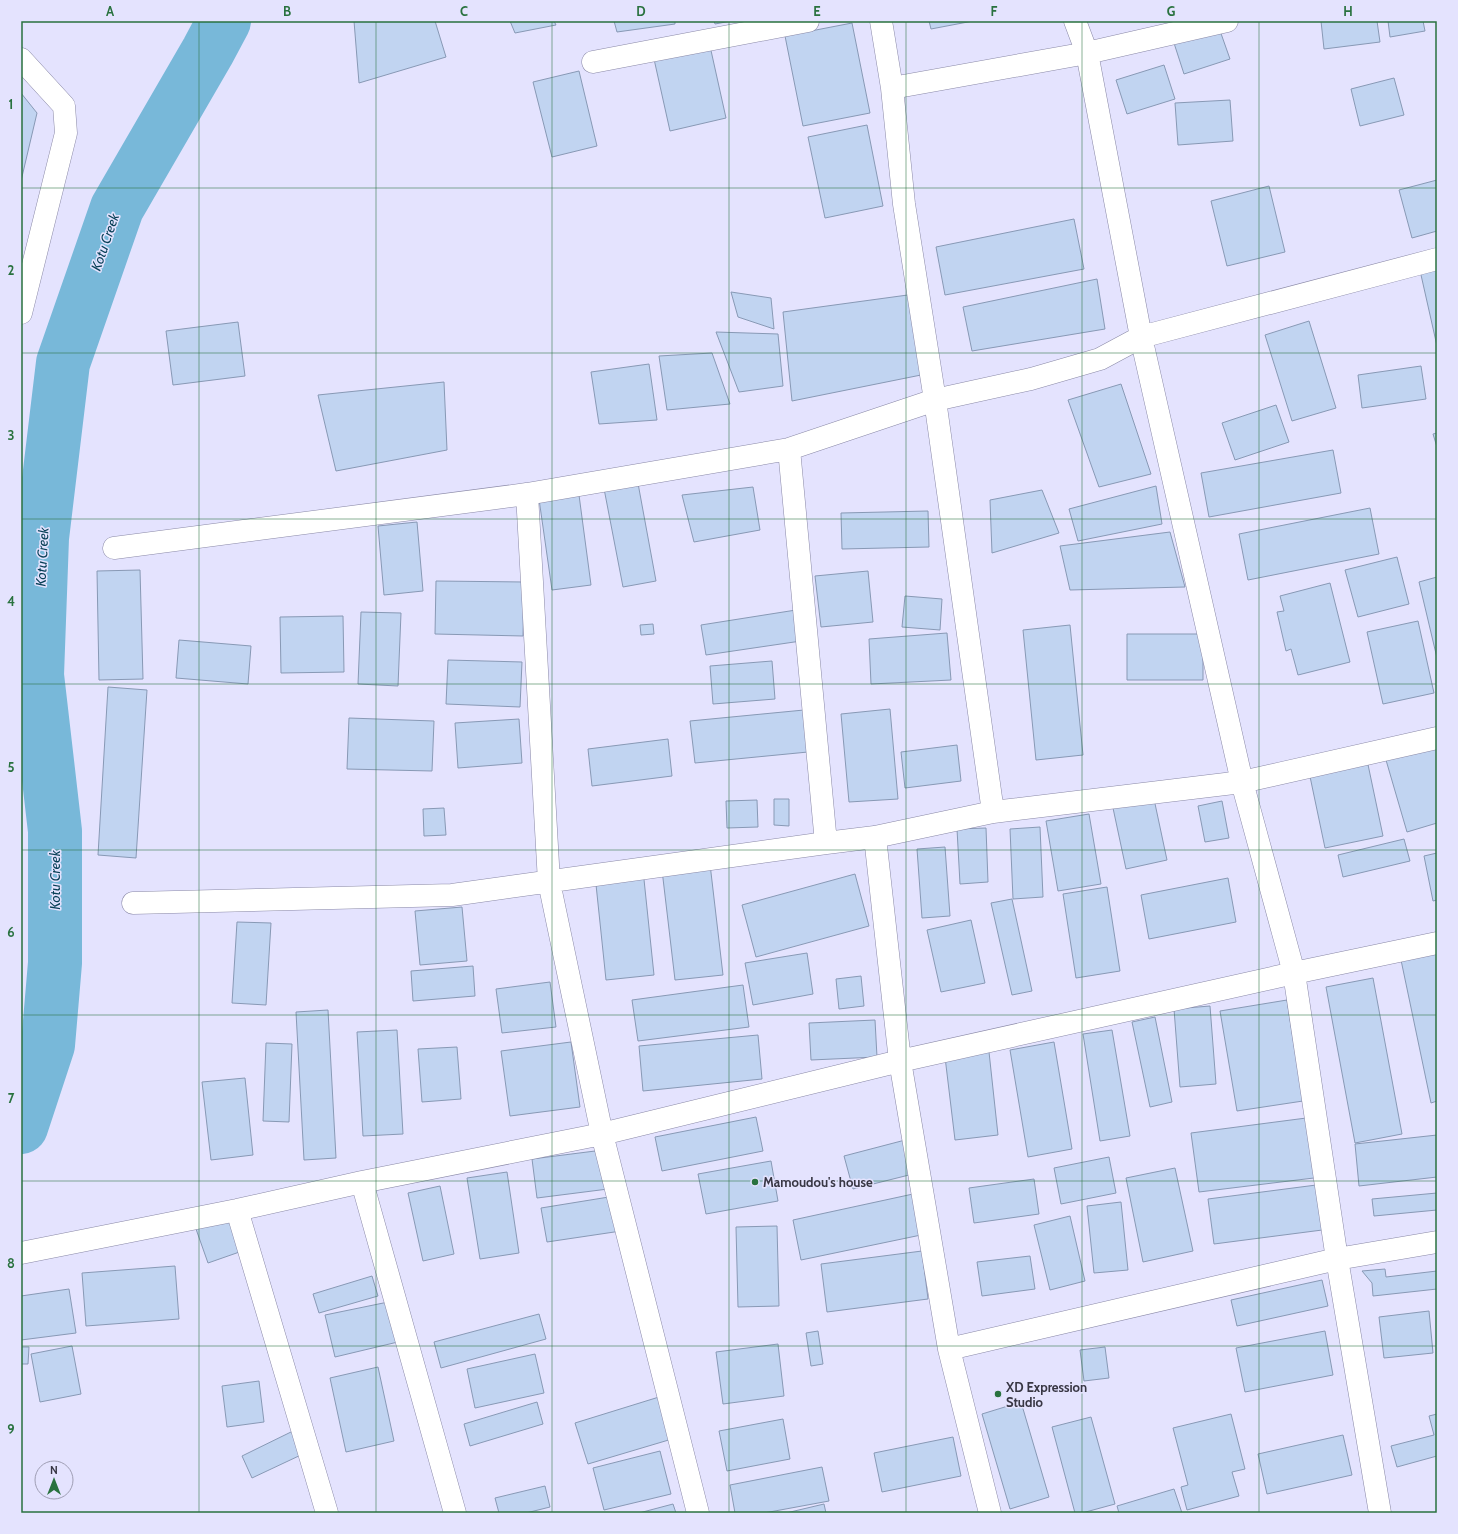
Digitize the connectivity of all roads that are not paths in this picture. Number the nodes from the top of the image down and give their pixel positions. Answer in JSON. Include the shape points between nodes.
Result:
{"nodes":[{"id":1,"x":808,"y":21,"type":"edge"},
{"id":2,"x":880,"y":21,"type":"edge"},
{"id":3,"x":1075,"y":21,"type":"edge"},
{"id":4,"x":1227,"y":21,"type":"edge"},
{"id":5,"x":1087,"y":53,"type":"junction"},
{"id":6,"x":21,"y":59,"type":"edge"},
{"id":7,"x":593,"y":62,"type":"dead end"},
{"id":8,"x":892,"y":88,"type":"junction"},
{"id":9,"x":1437,"y":259,"type":"edge"},
{"id":10,"x":21,"y":313,"type":"edge"},
{"id":11,"x":1141,"y":338,"type":"junction"},
{"id":12,"x":935,"y":400,"type":"junction"},
{"id":13,"x":789,"y":448,"type":"junction"},
{"id":14,"x":527,"y":494,"type":"junction"},
{"id":15,"x":114,"y":548,"type":"dead end"},
{"id":16,"x":1437,"y":738,"type":"edge"},
{"id":17,"x":1242,"y":782,"type":"junction"},
{"id":18,"x":993,"y":812,"type":"junction"},
{"id":19,"x":875,"y":838,"type":"junction"},
{"id":20,"x":826,"y":843,"type":"junction"},
{"id":21,"x":549,"y":882,"type":"junction"},
{"id":22,"x":133,"y":903,"type":"dead end"},
{"id":23,"x":1437,"y":943,"type":"edge"},
{"id":24,"x":1294,"y":973,"type":"junction"},
{"id":25,"x":900,"y":1061,"type":"junction"},
{"id":26,"x":602,"y":1134,"type":"junction"},
{"id":27,"x":362,"y":1182,"type":"junction"},
{"id":28,"x":236,"y":1210,"type":"junction"},
{"id":29,"x":1437,"y":1242,"type":"edge"},
{"id":30,"x":21,"y":1253,"type":"edge"},
{"id":31,"x":1337,"y":1259,"type":"junction"},
{"id":32,"x":949,"y":1349,"type":"junction"},
{"id":33,"x":327,"y":1513,"type":"edge"},
{"id":34,"x":455,"y":1513,"type":"edge"},
{"id":35,"x":698,"y":1513,"type":"edge"},
{"id":36,"x":990,"y":1513,"type":"edge"},
{"id":37,"x":1380,"y":1513,"type":"edge"}],
"edges":[{"from":1,"to":7,"type":"street"},
{"from":2,"to":8,"type":"street"},
{"from":3,"to":5,"type":"street"},
{"from":4,"to":5,"type":"street"},
{"from":5,"to":8,"type":"street"},
{"from":5,"to":11,"type":"street"},
{"from":6,"to":10,"type":"street","via":[[64,106],[66,133]]},
{"from":8,"to":12,"type":"street","via":[[904,204]]},
{"from":9,"to":11,"type":"street"},
{"from":11,"to":12,"type":"street","via":[[1100,359],[1031,379]]},
{"from":11,"to":17,"type":"street"},
{"from":12,"to":13,"type":"street"},
{"from":12,"to":18,"type":"street"},
{"from":13,"to":14,"type":"street"},
{"from":13,"to":20,"type":"street"},
{"from":14,"to":15,"type":"street"},
{"from":14,"to":21,"type":"street"},
{"from":16,"to":17,"type":"street"},
{"from":17,"to":18,"type":"street"},
{"from":17,"to":24,"type":"street"},
{"from":18,"to":19,"type":"street"},
{"from":19,"to":20,"type":"street"},
{"from":19,"to":25,"type":"street"},
{"from":20,"to":21,"type":"street"},
{"from":21,"to":22,"type":"street","via":[[452,895]]},
{"from":21,"to":26,"type":"street"},
{"from":23,"to":24,"type":"street"},
{"from":24,"to":25,"type":"street"},
{"from":24,"to":31,"type":"street"},
{"from":25,"to":26,"type":"street"},
{"from":25,"to":32,"type":"street"},
{"from":26,"to":27,"type":"street"},
{"from":26,"to":35,"type":"street"},
{"from":27,"to":28,"type":"street"},
{"from":27,"to":34,"type":"street"},
{"from":28,"to":30,"type":"street"},
{"from":28,"to":33,"type":"street"},
{"from":29,"to":31,"type":"street"},
{"from":31,"to":32,"type":"street"},
{"from":31,"to":37,"type":"street"},
{"from":32,"to":36,"type":"street"}]}
